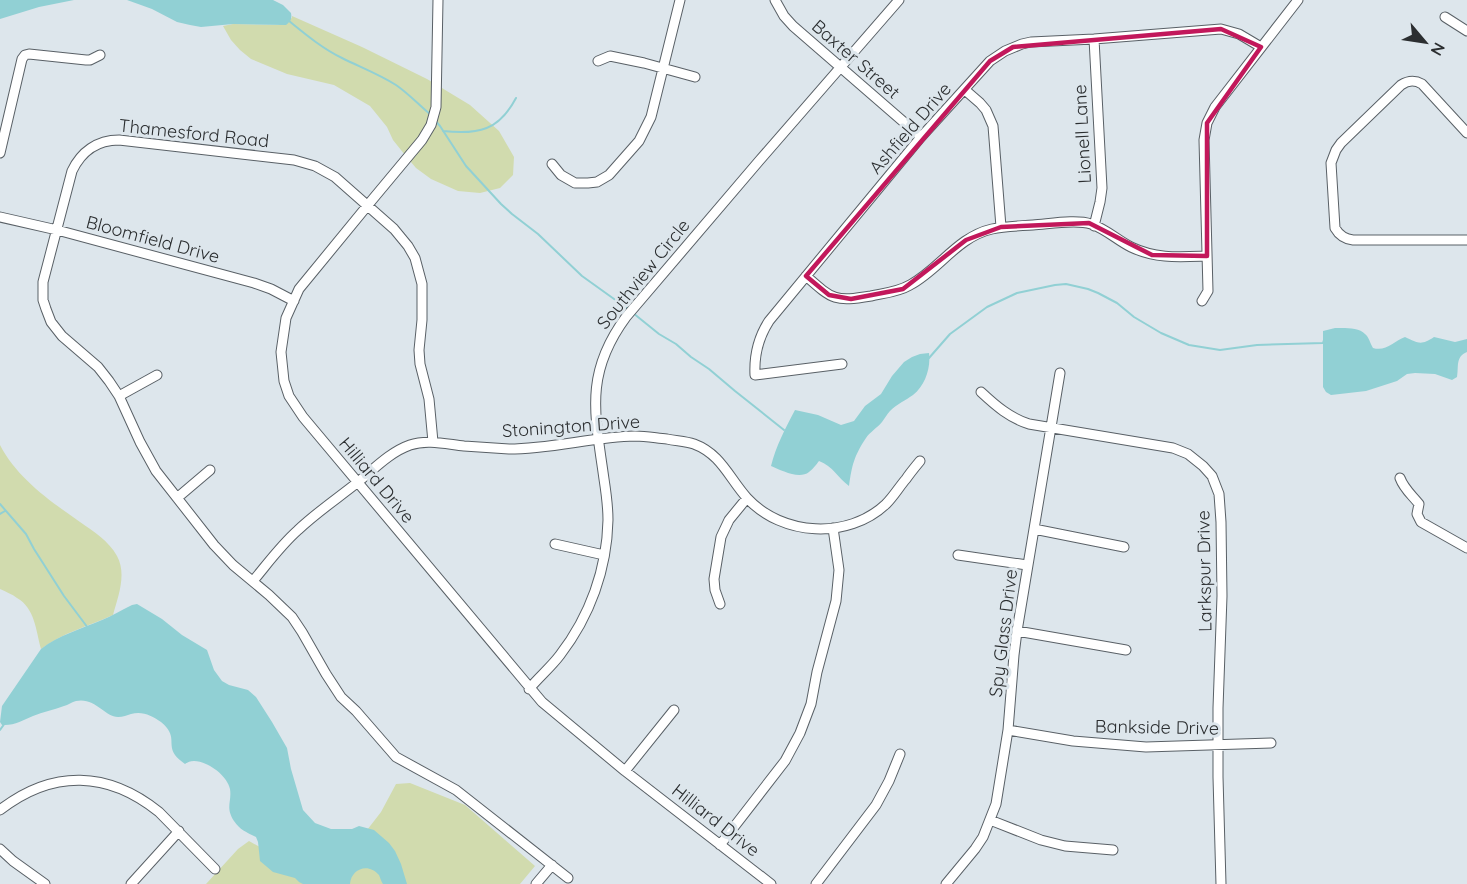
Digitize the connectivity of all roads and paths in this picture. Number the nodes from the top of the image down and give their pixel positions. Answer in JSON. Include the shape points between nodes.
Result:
{"nodes":[{"id":1,"x":438,"y":0,"type":"edge"},
{"id":2,"x":680,"y":0,"type":"edge"},
{"id":3,"x":775,"y":0,"type":"edge"},
{"id":4,"x":899,"y":0,"type":"edge"},
{"id":5,"x":1298,"y":0,"type":"edge"},
{"id":6,"x":1445,"y":17,"type":"dead end"},
{"id":7,"x":1467,"y":31,"type":"edge"},
{"id":8,"x":1094,"y":39,"type":"junction"},
{"id":9,"x":1261,"y":47,"type":"junction"},
{"id":10,"x":99,"y":55,"type":"dead end"},
{"id":11,"x":598,"y":61,"type":"dead end"},
{"id":12,"x":841,"y":67,"type":"junction"},
{"id":13,"x":663,"y":68,"type":"junction"},
{"id":14,"x":695,"y":77,"type":"dead end"},
{"id":15,"x":965,"y":90,"type":"junction"},
{"id":16,"x":1467,"y":133,"type":"edge"},
{"id":17,"x":921,"y":137,"type":"junction"},
{"id":18,"x":0,"y":153,"type":"edge"},
{"id":19,"x":552,"y":164,"type":"dead end"},
{"id":20,"x":368,"y":205,"type":"junction"},
{"id":21,"x":0,"y":217,"type":"edge"},
{"id":22,"x":1094,"y":225,"type":"junction"},
{"id":23,"x":1001,"y":227,"type":"junction"},
{"id":24,"x":57,"y":230,"type":"junction"},
{"id":25,"x":1467,"y":240,"type":"edge"},
{"id":26,"x":1207,"y":256,"type":"junction"},
{"id":27,"x":806,"y":276,"type":"junction"},
{"id":28,"x":294,"y":301,"type":"junction"},
{"id":29,"x":1202,"y":301,"type":"dead end"},
{"id":30,"x":842,"y":364,"type":"dead end"},
{"id":31,"x":1060,"y":373,"type":"dead end"},
{"id":32,"x":157,"y":375,"type":"dead end"},
{"id":33,"x":981,"y":392,"type":"dead end"},
{"id":34,"x":119,"y":396,"type":"junction"},
{"id":35,"x":1051,"y":427,"type":"junction"},
{"id":36,"x":598,"y":440,"type":"junction"},
{"id":37,"x":433,"y":442,"type":"junction"},
{"id":38,"x":920,"y":461,"type":"dead end"},
{"id":39,"x":210,"y":470,"type":"dead end"},
{"id":40,"x":1400,"y":478,"type":"dead end"},
{"id":41,"x":357,"y":483,"type":"junction"},
{"id":42,"x":177,"y":498,"type":"junction"},
{"id":43,"x":747,"y":498,"type":"junction"},
{"id":44,"x":833,"y":528,"type":"junction"},
{"id":45,"x":1034,"y":529,"type":"junction"},
{"id":46,"x":555,"y":544,"type":"dead end"},
{"id":47,"x":1124,"y":547,"type":"dead end"},
{"id":48,"x":1467,"y":548,"type":"edge"},
{"id":49,"x":604,"y":555,"type":"junction"},
{"id":50,"x":958,"y":555,"type":"dead end"},
{"id":51,"x":1028,"y":565,"type":"junction"},
{"id":52,"x":253,"y":581,"type":"junction"},
{"id":53,"x":720,"y":604,"type":"dead end"},
{"id":54,"x":1017,"y":631,"type":"junction"},
{"id":55,"x":1126,"y":650,"type":"dead end"},
{"id":56,"x":529,"y":689,"type":"junction"},
{"id":57,"x":674,"y":710,"type":"dead end"},
{"id":58,"x":1008,"y":730,"type":"junction"},
{"id":59,"x":1271,"y":743,"type":"dead end"},
{"id":60,"x":1219,"y":745,"type":"junction"},
{"id":61,"x":900,"y":754,"type":"dead end"},
{"id":62,"x":625,"y":771,"type":"junction"},
{"id":63,"x":0,"y":810,"type":"edge"},
{"id":64,"x":990,"y":820,"type":"junction"},
{"id":65,"x":178,"y":831,"type":"junction"},
{"id":66,"x":720,"y":845,"type":"junction"},
{"id":67,"x":0,"y":849,"type":"edge"},
{"id":68,"x":1113,"y":850,"type":"dead end"},
{"id":69,"x":552,"y":865,"type":"junction"},
{"id":70,"x":215,"y":869,"type":"dead end"},
{"id":71,"x":568,"y":878,"type":"dead end"},
{"id":72,"x":45,"y":884,"type":"edge"},
{"id":73,"x":131,"y":884,"type":"edge"},
{"id":74,"x":536,"y":884,"type":"edge"},
{"id":75,"x":771,"y":884,"type":"edge"},
{"id":76,"x":816,"y":884,"type":"edge"},
{"id":77,"x":946,"y":884,"type":"edge"},
{"id":78,"x":1221,"y":884,"type":"edge"}],
"edges":[{"from":1,"to":20,"type":"street","name":"Hilliard Drive","via":[[436,107],[431,125]]},
{"from":2,"to":13,"type":"street"},
{"from":3,"to":12,"type":"street","name":"Baxter Street","via":[[793,26]]},
{"from":4,"to":12,"type":"street","name":"Southview Circle"},
{"from":5,"to":9,"type":"street"},
{"from":6,"to":7,"type":"street"},
{"from":8,"to":9,"type":"street","name":"Ashfield Drive","via":[[1221,29]]},
{"from":8,"to":15,"type":"street","name":"Ashfield Drive","via":[[1031,42],[1013,47],[990,61]]},
{"from":8,"to":22,"type":"street","name":"Lionell Lane","via":[[1102,188]]},
{"from":9,"to":26,"type":"street","via":[[1215,106],[1207,123]]},
{"from":10,"to":18,"type":"street","via":[[90,60],[25,56]]},
{"from":11,"to":13,"type":"street","via":[[610,57]]},
{"from":12,"to":17,"type":"street","name":"Baxter Street"},
{"from":12,"to":36,"type":"street","name":"Southview Circle","via":[[618,328],[597,379]]},
{"from":13,"to":14,"type":"street"},
{"from":13,"to":19,"type":"street","via":[[646,130],[609,175],[597,182],[574,183]]},
{"from":15,"to":17,"type":"street","name":"Ashfield Drive"},
{"from":15,"to":23,"type":"street","via":[[981,103],[993,126]]},
{"from":16,"to":25,"type":"street","via":[[1422,84],[1410,81],[1401,85],[1341,143],[1331,168],[1335,228],[1344,238]]},
{"from":17,"to":27,"type":"street","name":"Ashfield Drive"},
{"from":20,"to":24,"type":"street","name":"Thamesford Road","via":[[327,172],[303,162],[113,140],[92,147],[76,163]]},
{"from":20,"to":28,"type":"street","name":"Hilliard Drive","via":[[299,289]]},
{"from":20,"to":37,"type":"street","name":"Thamesford Road","via":[[403,238],[419,271],[423,297],[420,364],[429,399]]},
{"from":21,"to":24,"type":"street","name":"Bloomfield Drive"},
{"from":22,"to":23,"type":"street"},
{"from":22,"to":26,"type":"street","via":[[1152,255]]},
{"from":23,"to":27,"type":"street","via":[[966,240],[918,280],[894,292],[837,298]]},
{"from":24,"to":28,"type":"street","name":"Bloomfield Drive","via":[[254,283]]},
{"from":24,"to":34,"type":"street","name":"Thamesford Road","via":[[43,282],[46,309],[56,329],[98,367]]},
{"from":26,"to":29,"type":"street","via":[[1208,291]]},
{"from":27,"to":30,"type":"street","name":"Ashfield Drive","via":[[762,333],[755,354],[755,375]]},
{"from":28,"to":41,"type":"street","name":"Hilliard Drive","via":[[286,318],[282,343],[286,389],[303,417]]},
{"from":31,"to":35,"type":"street","name":"Spy Glass Drive"},
{"from":32,"to":34,"type":"street"},
{"from":33,"to":35,"type":"street","name":"Larkspur Drive","via":[[1016,420]]},
{"from":34,"to":42,"type":"street","name":"Thamesford Road","via":[[147,457]]},
{"from":35,"to":45,"type":"street","name":"Spy Glass Drive"},
{"from":35,"to":60,"type":"street","name":"Larkspur Drive","via":[[1173,448],[1188,454],[1212,476],[1219,494],[1221,522]]},
{"from":36,"to":37,"type":"street","name":"Stonington Drive","via":[[510,449]]},
{"from":36,"to":43,"type":"street","name":"Stonington Drive","via":[[646,437],[702,447],[723,465]]},
{"from":36,"to":49,"type":"street","name":"Southview Circle","via":[[608,518]]},
{"from":37,"to":41,"type":"street","name":"Stonington Drive","via":[[411,444],[399,450]]},
{"from":38,"to":44,"type":"street","name":"Stonington Drive","via":[[876,512],[856,523]]},
{"from":39,"to":42,"type":"street"},
{"from":40,"to":48,"type":"street","via":[[1404,489],[1419,504],[1420,522]]},
{"from":41,"to":52,"type":"street","name":"Stonington Drive","via":[[297,530]]},
{"from":41,"to":56,"type":"street","name":"Hilliard Drive"},
{"from":42,"to":52,"type":"street","name":"Thamesford Road","via":[[214,545]]},
{"from":43,"to":44,"type":"street","name":"Stonington Drive","via":[[787,524],[818,530]]},
{"from":43,"to":53,"type":"street","via":[[721,537],[714,579]]},
{"from":44,"to":66,"type":"street","via":[[839,570],[836,601],[801,733],[785,761]]},
{"from":45,"to":47,"type":"street"},
{"from":45,"to":51,"type":"street","name":"Spy Glass Drive"},
{"from":46,"to":49,"type":"street"},
{"from":49,"to":56,"type":"street","name":"Southview Circle","via":[[597,587],[584,618],[559,656]]},
{"from":50,"to":51,"type":"street"},
{"from":51,"to":54,"type":"street","name":"Spy Glass Drive"},
{"from":52,"to":69,"type":"street","name":"Thamesford Road","via":[[292,617],[342,697],[396,757],[456,790]]},
{"from":54,"to":55,"type":"street"},
{"from":54,"to":58,"type":"street","name":"Spy Glass Drive"},
{"from":56,"to":62,"type":"street","name":"Hilliard Drive"},
{"from":57,"to":62,"type":"street"},
{"from":58,"to":60,"type":"street","name":"Bankside Drive","via":[[1124,746]]},
{"from":58,"to":64,"type":"street","name":"Spy Glass Drive"},
{"from":59,"to":60,"type":"street","name":"Bankside Drive"},
{"from":60,"to":78,"type":"street","name":"Larkspur Drive"},
{"from":61,"to":76,"type":"street","via":[[876,805]]},
{"from":62,"to":66,"type":"street","name":"Hilliard Drive"},
{"from":63,"to":65,"type":"street","via":[[43,785],[94,781],[134,794]]},
{"from":64,"to":68,"type":"street","via":[[1053,844]]},
{"from":64,"to":77,"type":"street","name":"Spy Glass Drive","via":[[975,849]]},
{"from":65,"to":70,"type":"street"},
{"from":65,"to":73,"type":"street"},
{"from":66,"to":75,"type":"street","name":"Hilliard Drive"},
{"from":67,"to":72,"type":"street"},
{"from":69,"to":71,"type":"street","name":"Thamesford Road"},
{"from":69,"to":74,"type":"street"}]}
